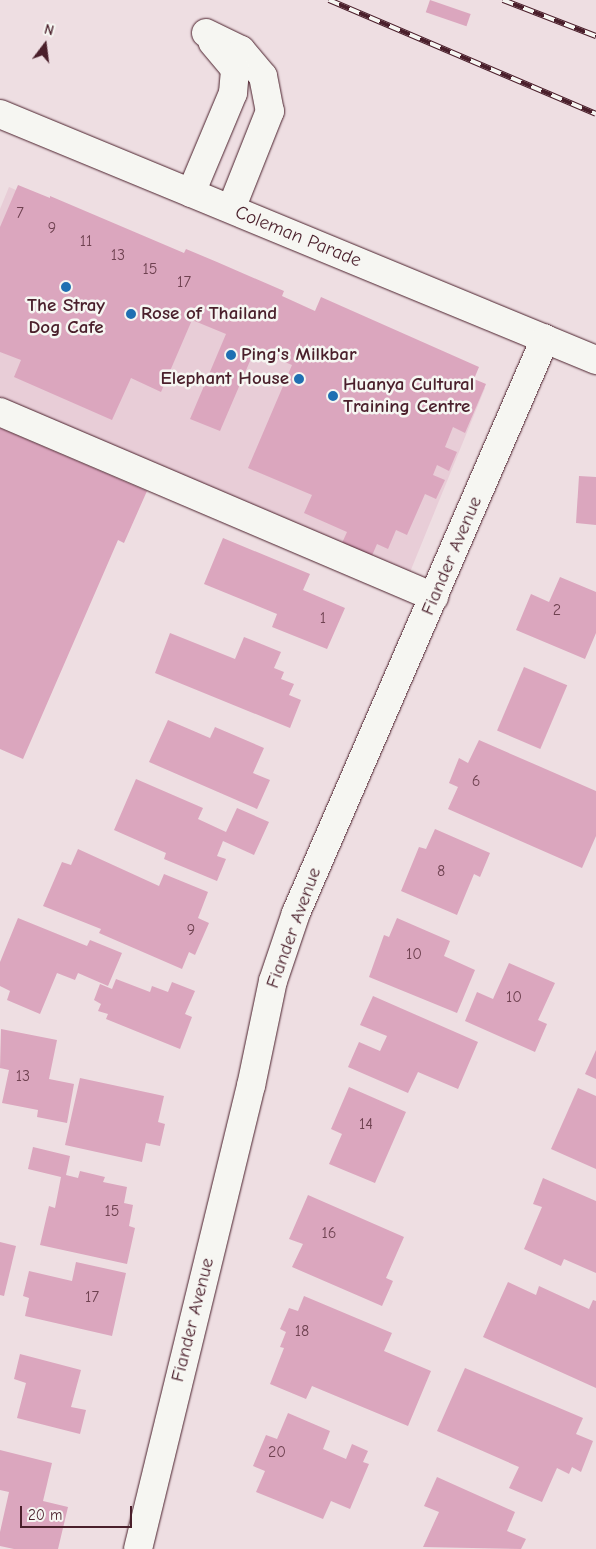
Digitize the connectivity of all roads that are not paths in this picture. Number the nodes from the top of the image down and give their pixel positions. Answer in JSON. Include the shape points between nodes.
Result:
{"nodes":[{"id":1,"x":0,"y":114,"type":"edge"},
{"id":2,"x":191,"y":194,"type":"junction"},
{"id":3,"x":231,"y":209,"type":"junction"},
{"id":4,"x":545,"y":339,"type":"junction"},
{"id":5,"x":596,"y":360,"type":"edge"},
{"id":6,"x":0,"y":412,"type":"edge"},
{"id":7,"x":434,"y":597,"type":"junction"},
{"id":8,"x":138,"y":1549,"type":"edge"}],
"edges":[{"from":1,"to":2,"type":"street","name":"Coleman Parade"},
{"from":2,"to":3,"type":"street","name":"Coleman Parade"},
{"from":2,"to":3,"type":"street","via":[[233,93],[234,69],[206,33],[241,50],[263,76],[270,112]]},
{"from":3,"to":4,"type":"street","name":"Coleman Parade"},
{"from":4,"to":5,"type":"street","name":"Coleman Parade"},
{"from":4,"to":7,"type":"street","name":"Fiander Avenue"},
{"from":6,"to":7,"type":"street"},
{"from":7,"to":8,"type":"street","name":"Fiander Avenue","via":[[296,913],[273,981]]}]}
